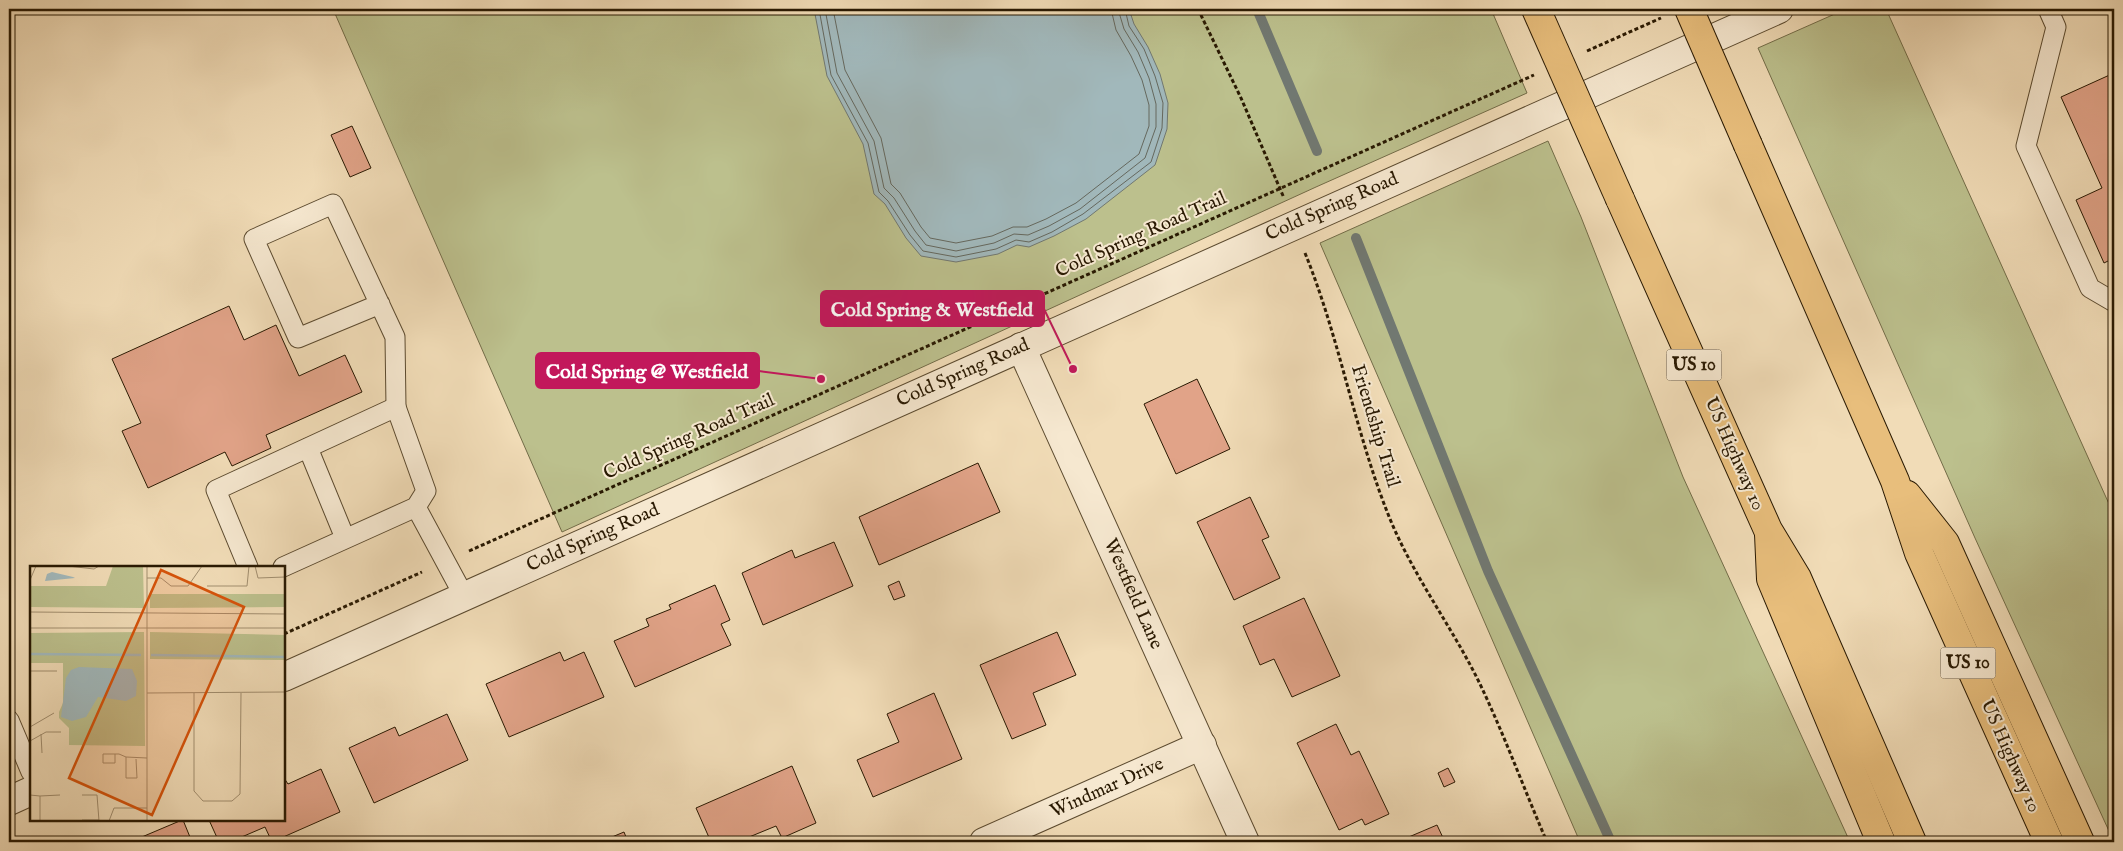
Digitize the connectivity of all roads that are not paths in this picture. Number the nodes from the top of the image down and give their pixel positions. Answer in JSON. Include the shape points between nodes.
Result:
{"nodes":[{"id":1,"x":1536,"y":9,"type":"edge"},
{"id":2,"x":1779,"y":9,"type":"edge"},
{"id":3,"x":2048,"y":9,"type":"edge"},
{"id":4,"x":1676,"y":13,"type":"edge"},
{"id":5,"x":2114,"y":302,"type":"edge"},
{"id":6,"x":380,"y":304,"type":"junction"},
{"id":7,"x":1021,"y":347,"type":"junction"},
{"id":8,"x":396,"y":406,"type":"junction"},
{"id":9,"x":308,"y":448,"type":"junction"},
{"id":10,"x":1895,"y":481,"type":"junction"},
{"id":11,"x":416,"y":507,"type":"junction"},
{"id":12,"x":1768,"y":530,"type":"junction"},
{"id":13,"x":345,"y":538,"type":"junction"},
{"id":14,"x":248,"y":566,"type":"edge"},
{"id":15,"x":285,"y":566,"type":"edge"},
{"id":16,"x":464,"y":596,"type":"junction"},
{"id":17,"x":285,"y":677,"type":"edge"},
{"id":18,"x":9,"y":720,"type":"edge"},
{"id":19,"x":1202,"y":746,"type":"junction"},
{"id":20,"x":30,"y":770,"type":"edge"},
{"id":21,"x":30,"y":791,"type":"edge"},
{"id":22,"x":9,"y":801,"type":"edge"},
{"id":23,"x":984,"y":842,"type":"edge"},
{"id":24,"x":1245,"y":842,"type":"edge"},
{"id":25,"x":1881,"y":842,"type":"edge"},
{"id":26,"x":1912,"y":842,"type":"edge"},
{"id":27,"x":2049,"y":842,"type":"edge"},
{"id":28,"x":2080,"y":842,"type":"edge"}],
"edges":[{"from":1,"to":12,"type":"highway","name":"US Highway 10","number":"US 10","bridge":true},
{"from":2,"to":7,"type":"street","name":"Cold Spring Road"},
{"from":3,"to":5,"type":"lane","via":[[2056,27],[2026,146],[2090,288]]},
{"from":4,"to":10,"type":"highway","name":"US Highway 10","number":"US 10","bridge":true,"via":[[1748,144]]},
{"from":6,"to":6,"type":"lane","via":[[333,204],[254,239],[298,338]]},
{"from":6,"to":8,"type":"lane","via":[[395,337]]},
{"from":7,"to":16,"type":"street","name":"Cold Spring Road"},
{"from":7,"to":19,"type":"street","name":"Westfield Lane"},
{"from":8,"to":9,"type":"lane"},
{"from":8,"to":11,"type":"lane","via":[[426,491]]},
{"from":9,"to":13,"type":"lane"},
{"from":9,"to":14,"type":"lane","via":[[216,490]]},
{"from":10,"to":27,"type":"highway","name":"US Highway 10","number":"US 10","via":[[1920,553]]},
{"from":10,"to":28,"type":"highway","via":[[1945,543]]},
{"from":11,"to":13,"type":"lane"},
{"from":11,"to":16,"type":"lane"},
{"from":12,"to":25,"type":"highway","via":[[1771,579]]},
{"from":12,"to":26,"type":"highway","name":"US Highway 10","number":"US 10","via":[[1796,578]]},
{"from":13,"to":15,"type":"lane"},
{"from":16,"to":17,"type":"street","name":"Cold Spring Road"},
{"from":18,"to":20,"type":"lane"},
{"from":19,"to":23,"type":"street","name":"Windmar Drive"},
{"from":19,"to":24,"type":"street","name":"Westfield Lane"},
{"from":21,"to":22,"type":"street"}]}
